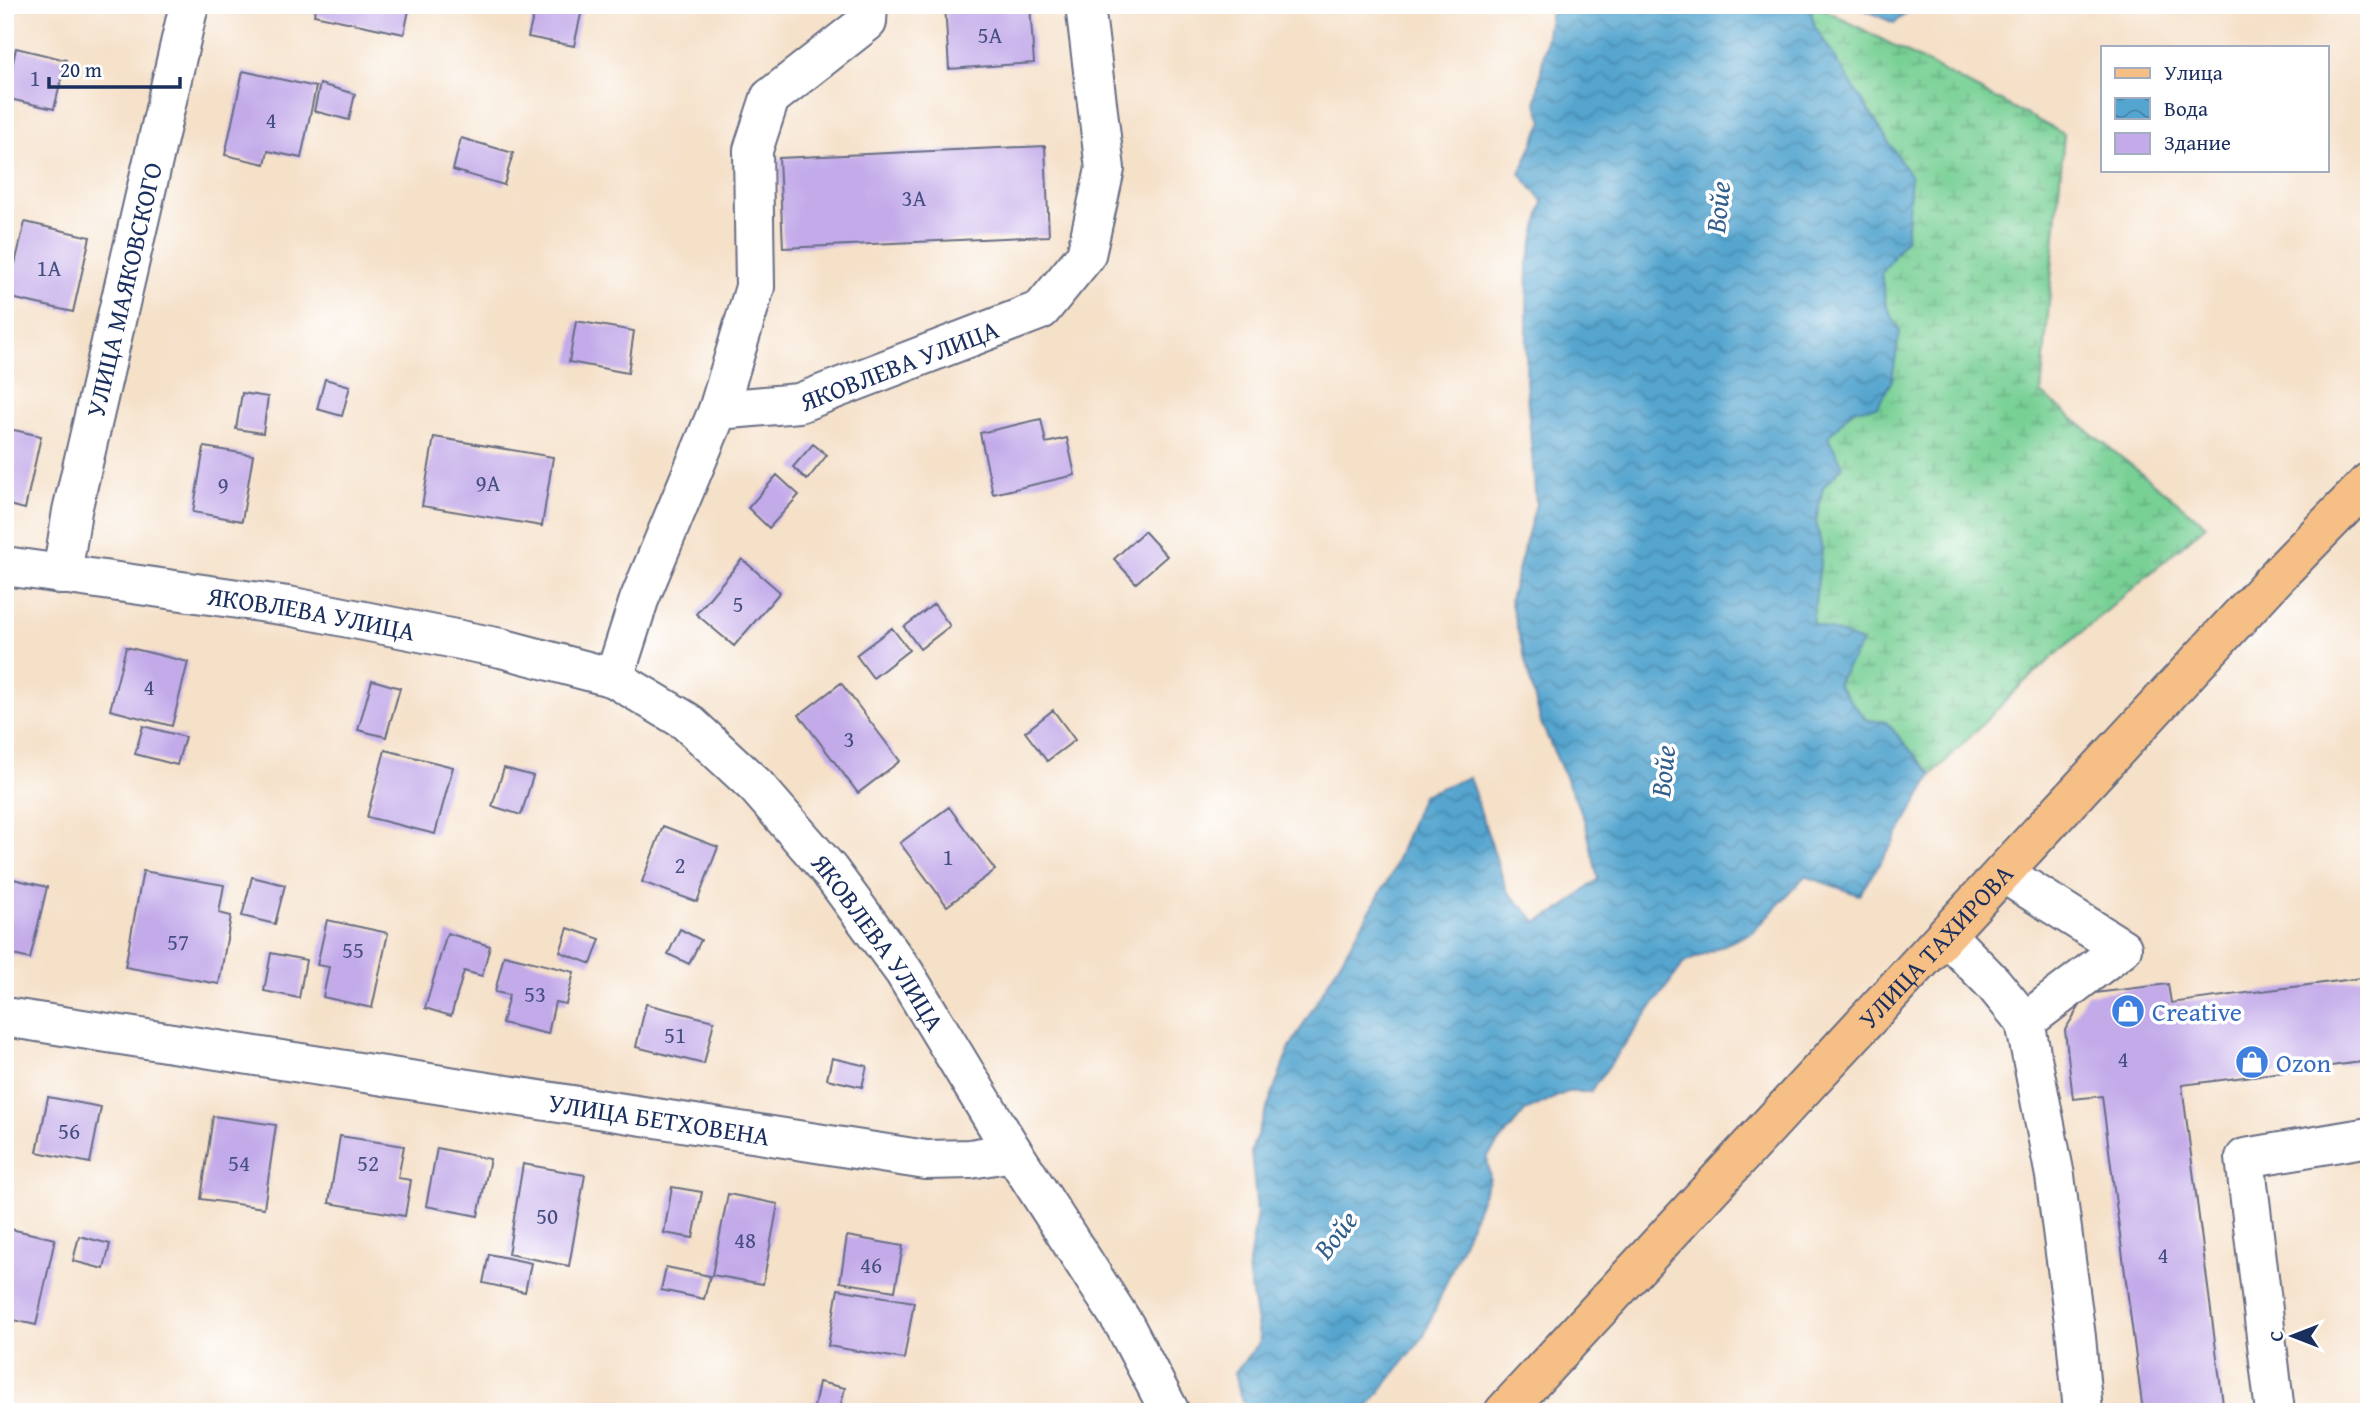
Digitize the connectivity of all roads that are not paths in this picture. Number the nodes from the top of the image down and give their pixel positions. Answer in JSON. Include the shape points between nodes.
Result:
{"nodes":[{"id":1,"x":189,"y":5,"type":"edge"},
{"id":2,"x":868,"y":5,"type":"edge"},
{"id":3,"x":1085,"y":5,"type":"edge"},
{"id":4,"x":718,"y":410,"type":"junction"},
{"id":5,"x":2369,"y":482,"type":"edge"},
{"id":6,"x":5,"y":566,"type":"edge"},
{"id":7,"x":62,"y":575,"type":"junction"},
{"id":8,"x":614,"y":678,"type":"junction"},
{"id":9,"x":2003,"y":873,"type":"junction"},
{"id":10,"x":1946,"y":935,"type":"junction"},
{"id":11,"x":5,"y":1017,"type":"edge"},
{"id":12,"x":2025,"y":1022,"type":"junction"},
{"id":13,"x":2369,"y":1137,"type":"edge"},
{"id":14,"x":1013,"y":1152,"type":"junction"},
{"id":15,"x":1170,"y":1412,"type":"edge"},
{"id":16,"x":1504,"y":1412,"type":"edge"},
{"id":17,"x":2083,"y":1412,"type":"edge"},
{"id":18,"x":2275,"y":1412,"type":"edge"}],
"edges":[{"from":1,"to":7,"type":"street","name":"УЛИЦА МАЯКОВСКОГО","via":[[72,511]]},
{"from":2,"to":4,"type":"street","via":[[867,22],[770,98],[753,150],[755,287]]},
{"from":3,"to":4,"type":"street","name":"ЯКОВЛЕВА УЛИЦА","via":[[1105,169],[1086,255],[1041,310],[799,403]]},
{"from":4,"to":8,"type":"street","via":[[639,600]]},
{"from":5,"to":9,"type":"main road","name":"УЛИЦА ТАХИРОВА"},
{"from":6,"to":7,"type":"street","name":"ЯКОВЛЕВА УЛИЦА"},
{"from":7,"to":8,"type":"street","name":"ЯКОВЛЕВА УЛИЦА","via":[[288,606],[501,648]]},
{"from":8,"to":14,"type":"street","name":"ЯКОВЛЕВА УЛИЦА","via":[[686,721],[756,786],[829,870],[904,972]]},
{"from":9,"to":10,"type":"main road","name":"УЛИЦА ТАХИРОВА"},
{"from":9,"to":12,"type":"street","via":[[2122,948]]},
{"from":10,"to":12,"type":"street"},
{"from":10,"to":16,"type":"main road","name":"УЛИЦА ТАХИРОВА"},
{"from":11,"to":14,"type":"street","name":"УЛИЦА БЕТХОВЕНА","via":[[926,1160]]},
{"from":12,"to":17,"type":"street","via":[[2054,1176]]},
{"from":13,"to":18,"type":"street","via":[[2245,1158]]},
{"from":14,"to":15,"type":"street","via":[[1125,1326]]}]}
